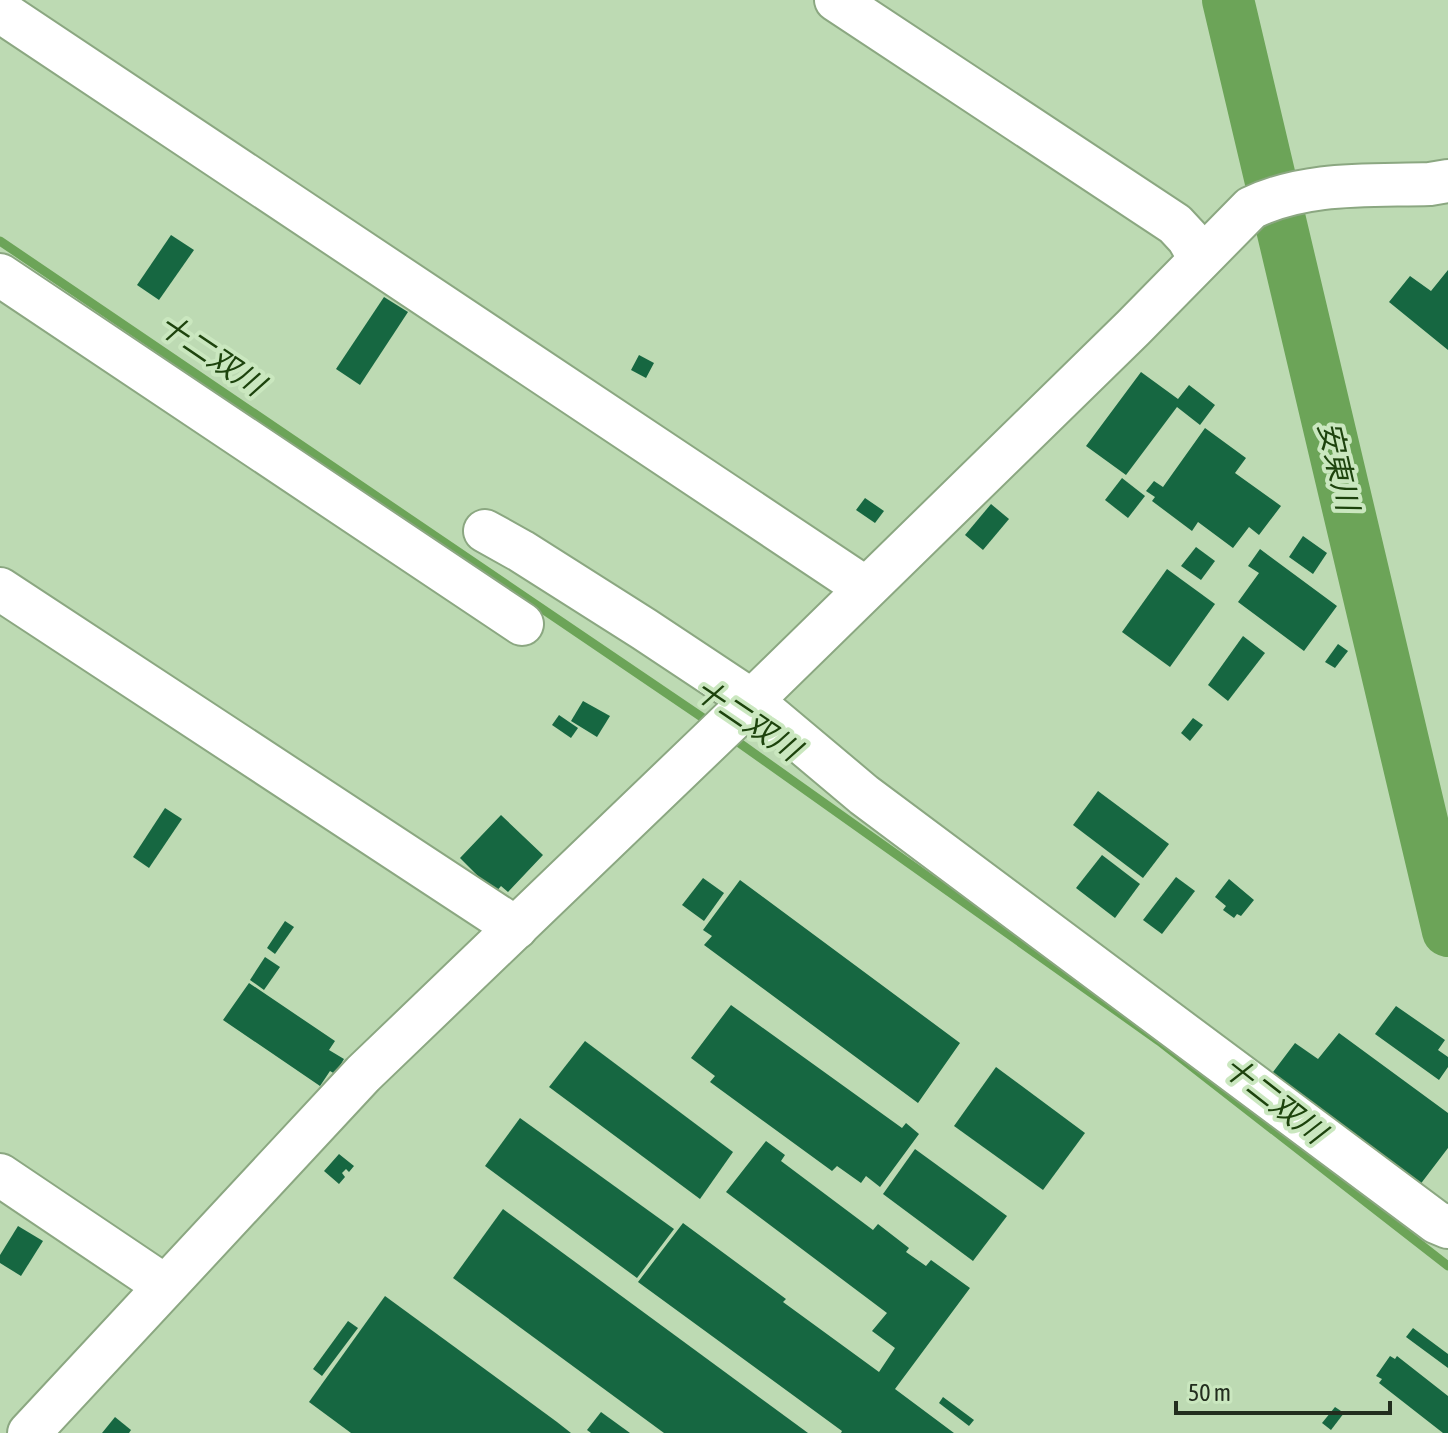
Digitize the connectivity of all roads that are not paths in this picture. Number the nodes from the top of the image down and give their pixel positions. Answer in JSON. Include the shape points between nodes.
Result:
{"nodes":[{"id":1,"x":836,"y":0,"type":"edge"},
{"id":2,"x":0,"y":11,"type":"edge"},
{"id":3,"x":1448,"y":181,"type":"edge"},
{"id":4,"x":1200,"y":259,"type":"junction"},
{"id":5,"x":0,"y":275,"type":"edge"},
{"id":6,"x":485,"y":531,"type":"dead end"},
{"id":7,"x":558,"y":575,"type":"junction"},
{"id":8,"x":864,"y":587,"type":"junction"},
{"id":9,"x":0,"y":589,"type":"edge"},
{"id":10,"x":475,"y":595,"type":"junction"},
{"id":11,"x":522,"y":624,"type":"dead end"},
{"id":12,"x":733,"y":718,"type":"junction"},
{"id":13,"x":516,"y":928,"type":"junction"},
{"id":14,"x":0,"y":1175,"type":"edge"},
{"id":15,"x":1448,"y":1227,"type":"edge"},
{"id":16,"x":165,"y":1286,"type":"junction"},
{"id":17,"x":29,"y":1433,"type":"edge"}],
"edges":[{"from":1,"to":4,"type":"street","via":[[1175,224]]},
{"from":2,"to":8,"type":"street"},
{"from":3,"to":4,"type":"street","via":[[1316,187],[1273,197],[1251,208]]},
{"from":4,"to":8,"type":"street"},
{"from":5,"to":10,"type":"street"},
{"from":6,"to":7,"type":"street"},
{"from":7,"to":10,"type":"street"},
{"from":7,"to":12,"type":"street"},
{"from":8,"to":12,"type":"street"},
{"from":9,"to":13,"type":"street"},
{"from":10,"to":11,"type":"street"},
{"from":12,"to":13,"type":"street"},
{"from":12,"to":15,"type":"street","via":[[877,805]]},
{"from":13,"to":16,"type":"street","via":[[363,1074]]},
{"from":14,"to":16,"type":"street"},
{"from":16,"to":17,"type":"street"}]}
